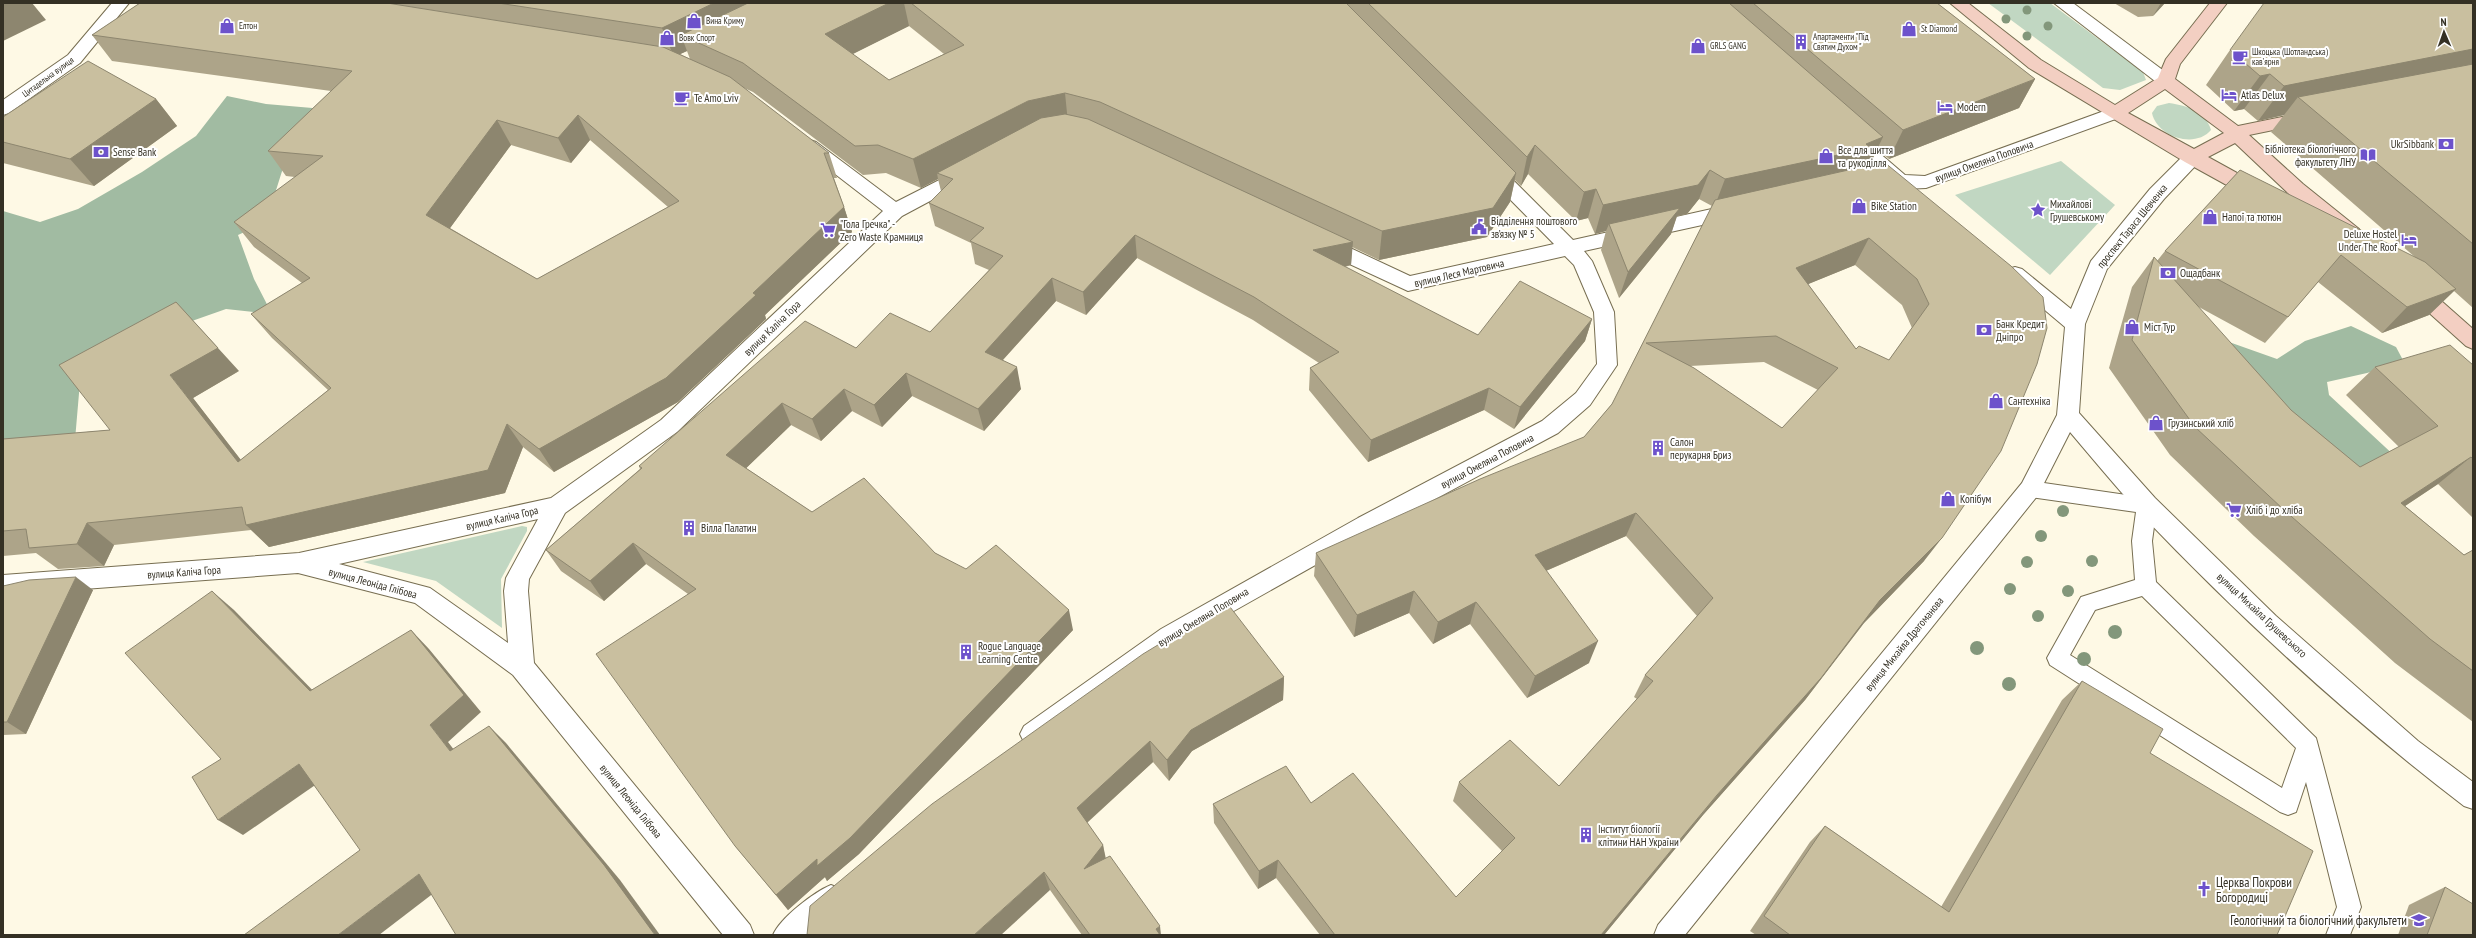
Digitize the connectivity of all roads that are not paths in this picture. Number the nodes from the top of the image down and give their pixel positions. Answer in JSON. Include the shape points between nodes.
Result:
{"nodes":[{"id":1,"x":121,"y":3,"type":"edge"},
{"id":2,"x":1958,"y":3,"type":"edge"},
{"id":3,"x":2062,"y":3,"type":"edge"},
{"id":4,"x":2220,"y":3,"type":"edge"},
{"id":5,"x":2166,"y":81,"type":"junction"},
{"id":6,"x":3,"y":109,"type":"edge"},
{"id":7,"x":2115,"y":114,"type":"junction"},
{"id":8,"x":2321,"y":115,"type":"edge"},
{"id":9,"x":1840,"y":127,"type":"edge"},
{"id":10,"x":2237,"y":134,"type":"junction"},
{"id":11,"x":796,"y":136,"type":"edge"},
{"id":12,"x":1480,"y":158,"type":"edge"},
{"id":13,"x":2192,"y":158,"type":"junction"},
{"id":14,"x":984,"y":164,"type":"edge"},
{"id":15,"x":1900,"y":181,"type":"junction"},
{"id":16,"x":1856,"y":184,"type":"edge"},
{"id":17,"x":1925,"y":201,"type":"edge"},
{"id":18,"x":1748,"y":208,"type":"edge"},
{"id":19,"x":894,"y":211,"type":"junction"},
{"id":20,"x":2348,"y":230,"type":"junction"},
{"id":21,"x":1309,"y":237,"type":"edge"},
{"id":22,"x":2366,"y":245,"type":"edge"},
{"id":23,"x":1570,"y":248,"type":"junction"},
{"id":24,"x":1999,"y":261,"type":"edge"},
{"id":25,"x":2401,"y":277,"type":"edge"},
{"id":26,"x":2075,"y":324,"type":"junction"},
{"id":27,"x":2473,"y":341,"type":"edge"},
{"id":28,"x":2068,"y":415,"type":"junction"},
{"id":29,"x":2030,"y":489,"type":"junction"},
{"id":30,"x":2147,"y":505,"type":"junction"},
{"id":31,"x":557,"y":506,"type":"junction"},
{"id":32,"x":299,"y":563,"type":"junction"},
{"id":33,"x":3,"y":585,"type":"edge"},
{"id":34,"x":2146,"y":586,"type":"junction"},
{"id":35,"x":522,"y":667,"type":"junction"},
{"id":36,"x":1018,"y":744,"type":"edge"},
{"id":37,"x":2308,"y":745,"type":"junction"},
{"id":38,"x":2473,"y":797,"type":"edge"},
{"id":39,"x":848,"y":884,"type":"edge"},
{"id":40,"x":740,"y":935,"type":"edge"},
{"id":41,"x":787,"y":935,"type":"edge"},
{"id":42,"x":1668,"y":935,"type":"edge"},
{"id":43,"x":2338,"y":935,"type":"edge"}],
"edges":[{"from":1,"to":6,"type":"street","name":"Цитадельна вулиця","via":[[74,59]]},
{"from":2,"to":7,"type":"street","via":[[2035,64]]},
{"from":3,"to":5,"type":"street"},
{"from":4,"to":5,"type":"street","via":[[2172,63]]},
{"from":5,"to":7,"type":"street"},
{"from":5,"to":10,"type":"street"},
{"from":7,"to":13,"type":"street"},
{"from":7,"to":15,"type":"street","name":"вулиця Омеляна Поповича","via":[[1926,182]]},
{"from":8,"to":10,"type":"street","name":"проспект Тараса Шевченка","via":[[2245,130]]},
{"from":9,"to":15,"type":"street"},
{"from":10,"to":13,"type":"street","name":"проспект Тараса Шевченка"},
{"from":10,"to":20,"type":"street","via":[[2296,188]]},
{"from":11,"to":19,"type":"street"},
{"from":12,"to":23,"type":"street","name":"вулиця Омеляна Поповича"},
{"from":13,"to":20,"type":"street","via":[[2282,204]]},
{"from":13,"to":26,"type":"street","name":"проспект Тараса Шевченка","via":[[2157,194],[2098,266]]},
{"from":14,"to":19,"type":"street"},
{"from":15,"to":16,"type":"street","name":"вулиця Омеляна Поповича","via":[[1876,180]]},
{"from":15,"to":17,"type":"street"},
{"from":18,"to":23,"type":"street"},
{"from":19,"to":31,"type":"street","name":"вулиця Каліча Гора","via":[[669,426]]},
{"from":20,"to":22,"type":"street"},
{"from":21,"to":23,"type":"street","name":"вулиця Леся Мартовича","via":[[1408,284]]},
{"from":23,"to":36,"type":"street","name":"вулиця Омеляна Поповича","via":[[1582,261],[1604,312],[1607,365],[1583,399],[1550,427],[1352,532],[1169,636]]},
{"from":24,"to":26,"type":"street"},
{"from":25,"to":27,"type":"street"},
{"from":26,"to":28,"type":"street","name":"вулиця Михайла Драгоманова"},
{"from":28,"to":29,"type":"street","name":"вулиця Михайла Драгоманова"},
{"from":28,"to":30,"type":"street","name":"вулиця Михайла Грушевського"},
{"from":29,"to":30,"type":"lane"},
{"from":29,"to":42,"type":"street","name":"вулиця Михайла Драгоманова"},
{"from":30,"to":34,"type":"lane","via":[[2142,541]]},
{"from":30,"to":38,"type":"street","name":"вулиця Михайла Грушевського","via":[[2274,628],[2409,749]]},
{"from":31,"to":32,"type":"street","name":"вулиця Каліча Гора"},
{"from":31,"to":35,"type":"street","via":[[518,578],[516,591]]},
{"from":32,"to":33,"type":"street","name":"вулиця Каліча Гора"},
{"from":32,"to":35,"type":"street","name":"вулиця Леоніда Глібова","via":[[422,595]]},
{"from":34,"to":37,"type":"lane"},
{"from":34,"to":37,"type":"lane","via":[[2088,603],[2057,658],[2288,804]]},
{"from":35,"to":40,"type":"street","name":"вулиця Леоніда Глібова"},
{"from":37,"to":43,"type":"lane","via":[[2349,907]]},
{"from":39,"to":41,"type":"street"}]}
